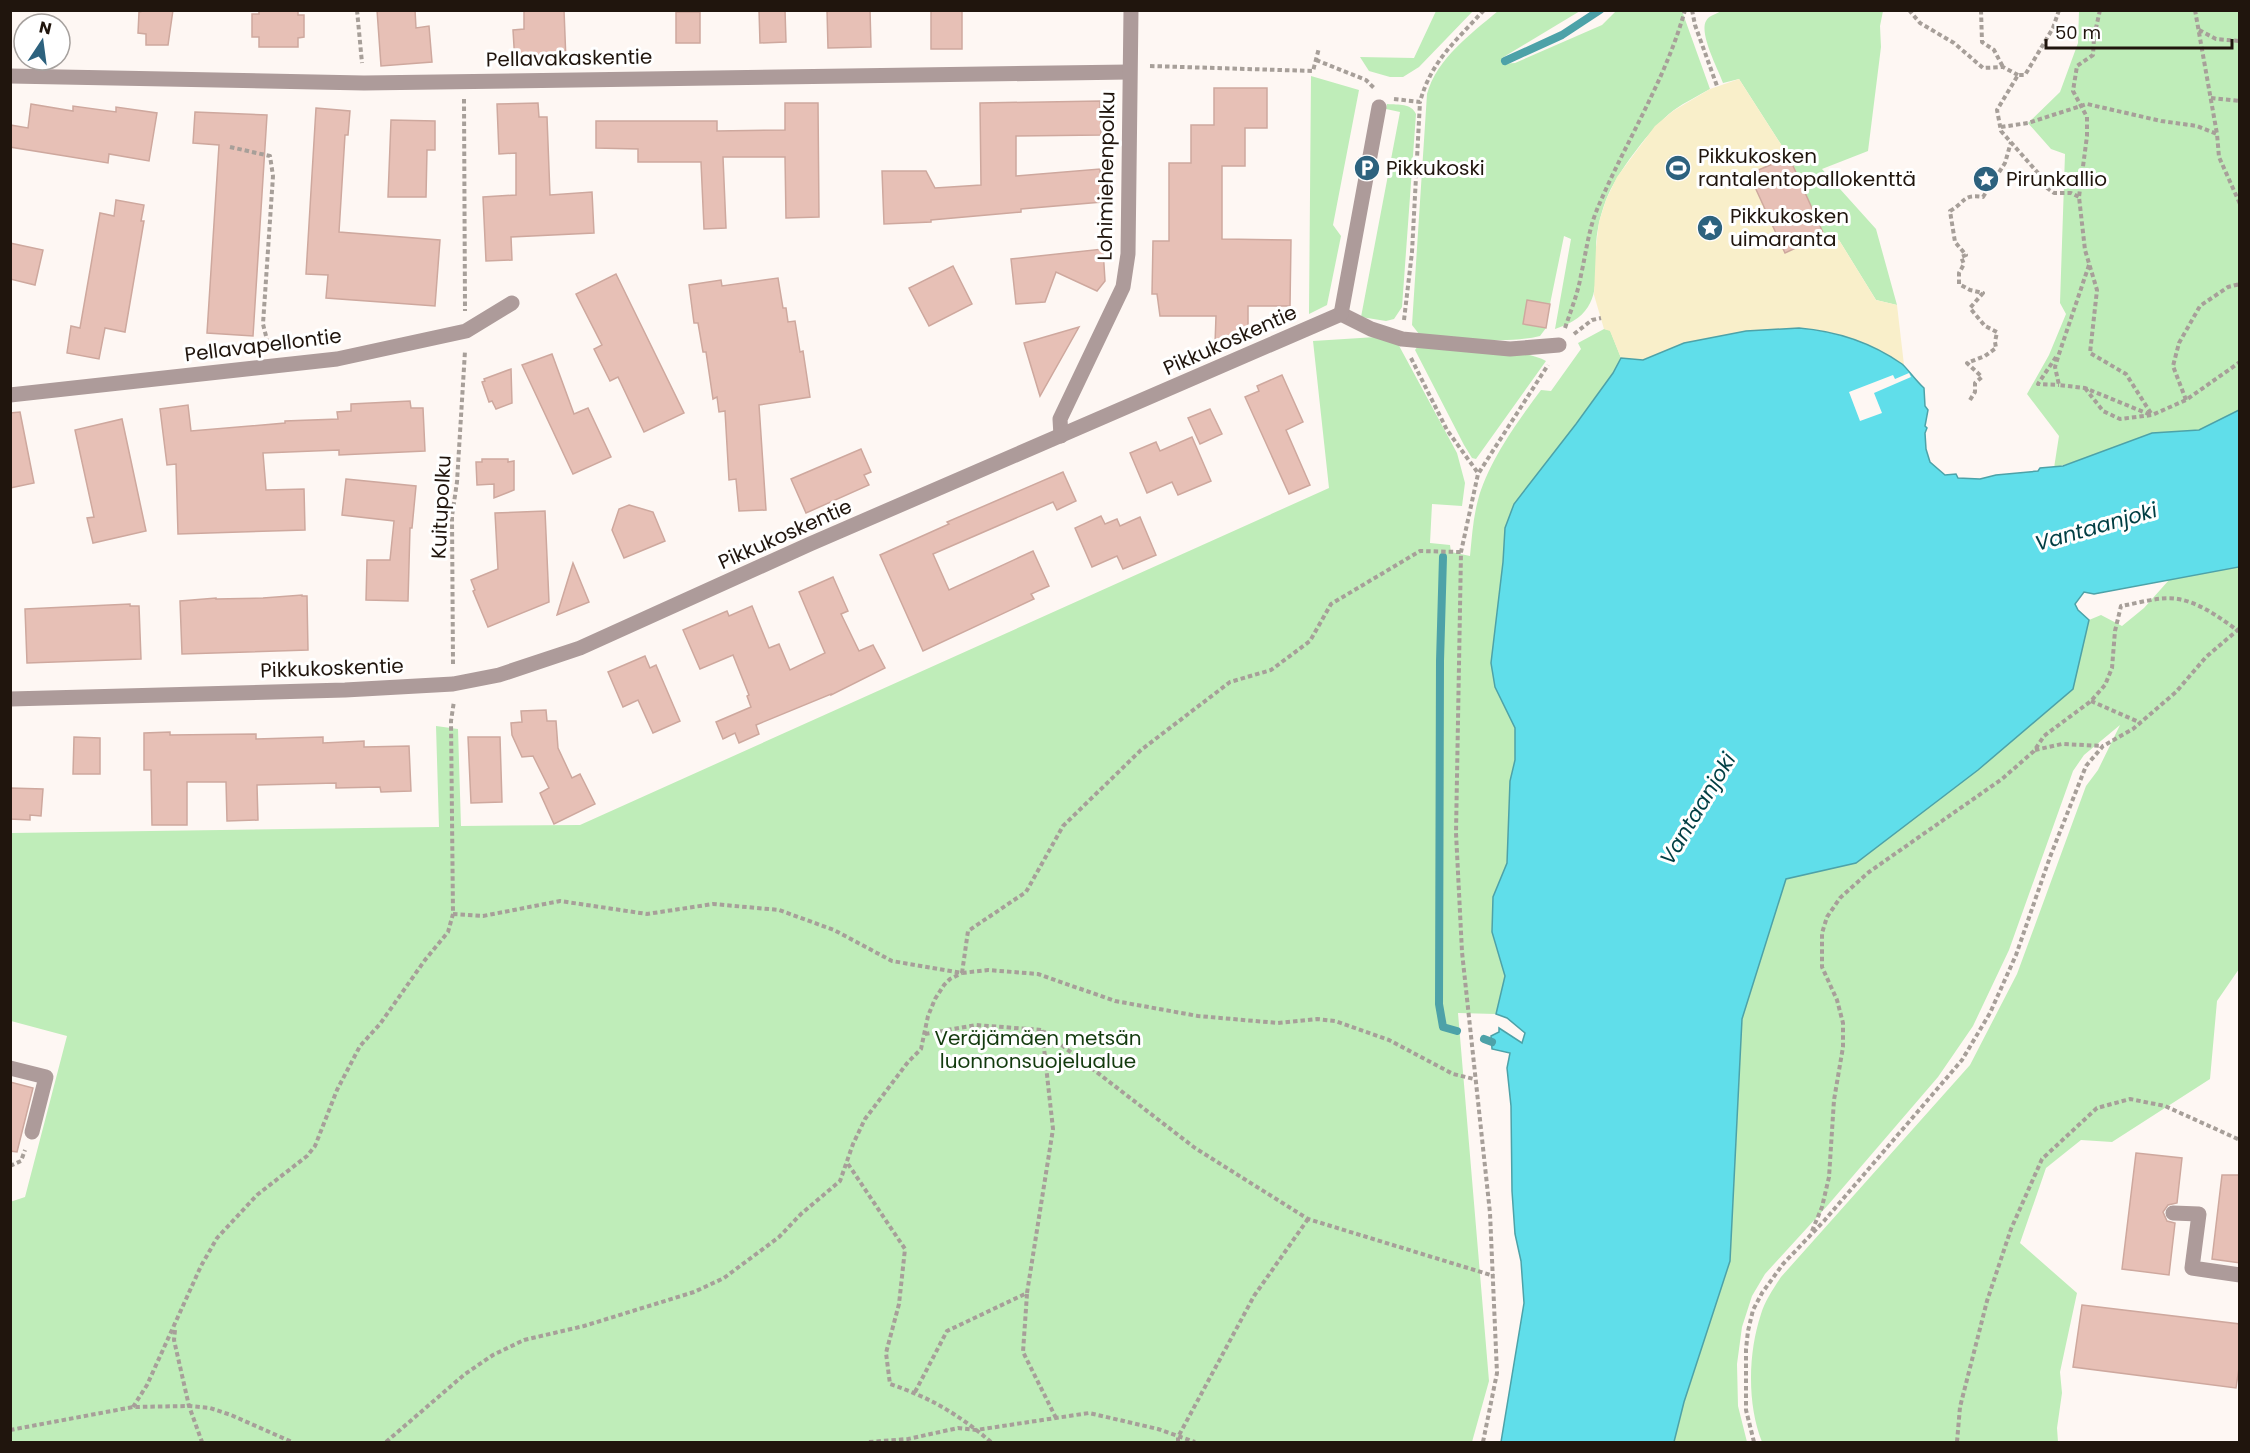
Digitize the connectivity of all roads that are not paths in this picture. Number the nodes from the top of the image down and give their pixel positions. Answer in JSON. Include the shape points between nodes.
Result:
{"nodes":[{"id":1,"x":1131,"y":10,"type":"edge"},
{"id":2,"x":1129,"y":72,"type":"junction"},
{"id":3,"x":10,"y":76,"type":"edge"},
{"id":4,"x":1381,"y":103,"type":"road end"},
{"id":5,"x":512,"y":303,"type":"dead end"},
{"id":6,"x":1341,"y":314,"type":"junction"},
{"id":7,"x":1559,"y":345,"type":"road end"},
{"id":8,"x":10,"y":395,"type":"edge"},
{"id":9,"x":1061,"y":436,"type":"junction"},
{"id":10,"x":10,"y":699,"type":"edge"},
{"id":11,"x":10,"y":1068,"type":"edge"},
{"id":12,"x":32,"y":1132,"type":"dead end"},
{"id":13,"x":2173,"y":1213,"type":"dead end"},
{"id":14,"x":2240,"y":1275,"type":"edge"}],
"edges":[{"from":1,"to":2,"type":"street","name":"Lohimiehenpolku"},
{"from":2,"to":3,"type":"street","name":"Pellavakaskentie","via":[[364,83]]},
{"from":2,"to":9,"type":"street","name":"Lohimiehenpolku","via":[[1125,274],[1118,297],[1060,419]]},
{"from":4,"to":6,"type":"street"},
{"from":5,"to":8,"type":"street","name":"Pellavapellontie","via":[[466,331],[337,359]]},
{"from":6,"to":7,"type":"street","via":[[1402,339],[1510,349]]},
{"from":6,"to":9,"type":"street","name":"Pikkukoskentie"},
{"from":9,"to":10,"type":"street","name":"Pikkukoskentie","via":[[580,648],[499,675],[453,684],[345,690]]},
{"from":11,"to":12,"type":"street","via":[[46,1077]]},
{"from":13,"to":14,"type":"street","via":[[2199,1214],[2192,1268]]}]}
